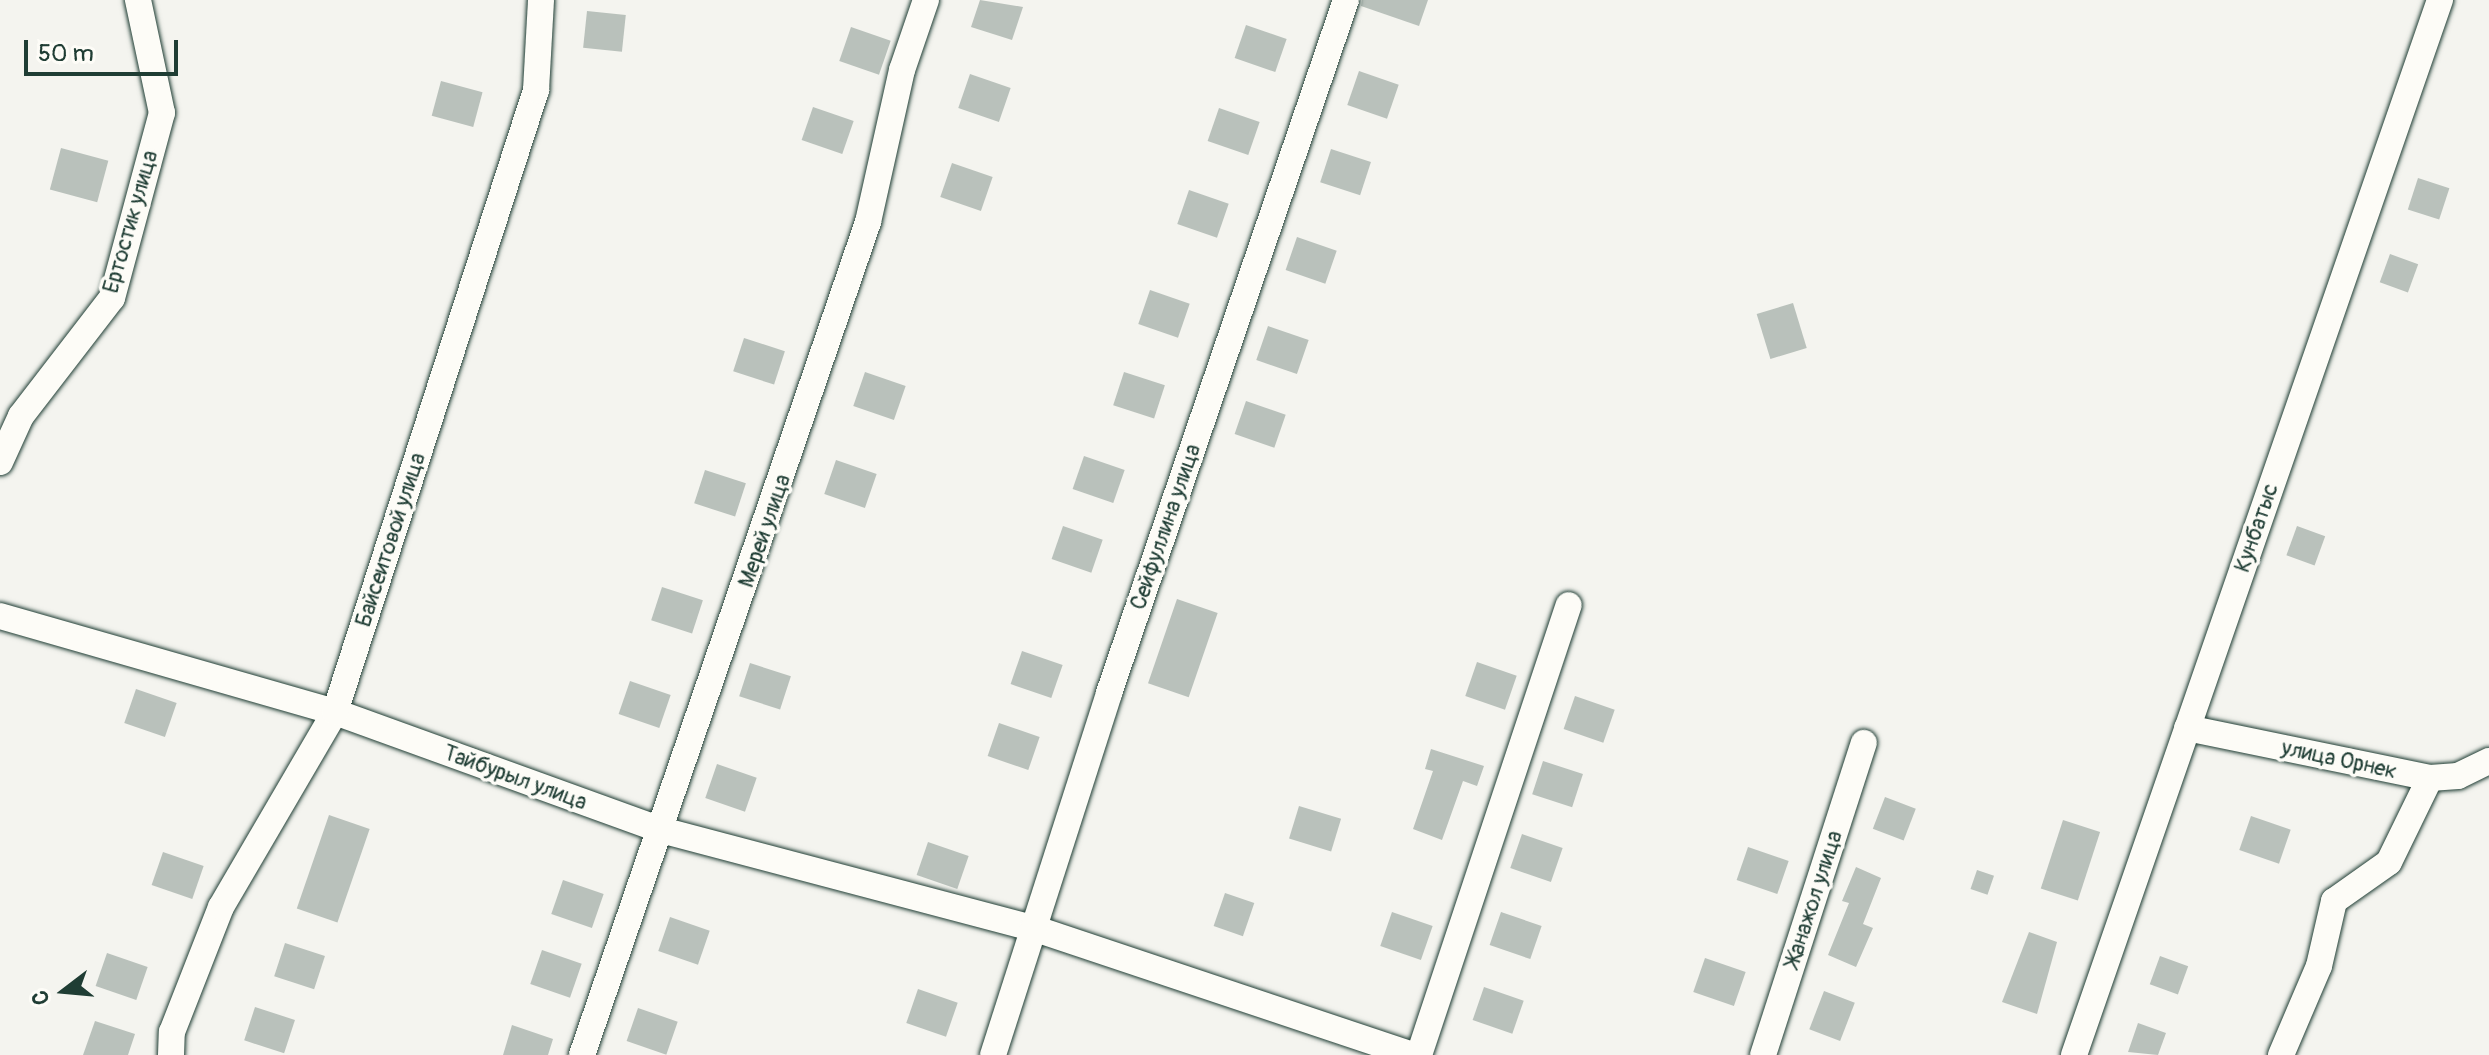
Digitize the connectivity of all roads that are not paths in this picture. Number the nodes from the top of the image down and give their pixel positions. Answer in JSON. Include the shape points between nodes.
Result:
{"nodes":[{"id":1,"x":138,"y":0,"type":"edge"},
{"id":2,"x":541,"y":0,"type":"edge"},
{"id":3,"x":926,"y":0,"type":"edge"},
{"id":4,"x":1346,"y":0,"type":"edge"},
{"id":5,"x":2440,"y":0,"type":"edge"},
{"id":6,"x":0,"y":462,"type":"edge"},
{"id":7,"x":1569,"y":605,"type":"dead end"},
{"id":8,"x":0,"y":616,"type":"edge"},
{"id":9,"x":335,"y":712,"type":"junction"},
{"id":10,"x":2187,"y":728,"type":"junction"},
{"id":11,"x":1864,"y":743,"type":"dead end"},
{"id":12,"x":2489,"y":761,"type":"edge"},
{"id":13,"x":2430,"y":778,"type":"junction"},
{"id":14,"x":661,"y":830,"type":"junction"},
{"id":15,"x":1033,"y":928,"type":"junction"},
{"id":16,"x":171,"y":1055,"type":"edge"},
{"id":17,"x":582,"y":1055,"type":"edge"},
{"id":18,"x":993,"y":1055,"type":"edge"},
{"id":19,"x":1413,"y":1055,"type":"edge"},
{"id":20,"x":1419,"y":1055,"type":"edge"},
{"id":21,"x":1763,"y":1055,"type":"edge"},
{"id":22,"x":2074,"y":1055,"type":"edge"},
{"id":23,"x":2281,"y":1055,"type":"edge"}],
"edges":[{"from":1,"to":6,"type":"street","name":"Ертостик улица","via":[[162,113],[112,298],[21,416]]},
{"from":2,"to":9,"type":"street","name":"Байсеитовой улица","via":[[536,90]]},
{"from":3,"to":14,"type":"street","name":"Мерей улица","via":[[902,70],[868,222]]},
{"from":4,"to":15,"type":"street","name":"Сейфуллина улица"},
{"from":5,"to":10,"type":"street","name":"Кунбатыс"},
{"from":7,"to":20,"type":"street"},
{"from":8,"to":9,"type":"street","name":"Тайбурыл улица"},
{"from":9,"to":14,"type":"street","name":"Тайбурыл улица"},
{"from":9,"to":16,"type":"street","name":"Байсеитовой улица","via":[[221,907],[172,1032]]},
{"from":10,"to":13,"type":"street","name":"улица Орнек"},
{"from":10,"to":22,"type":"street","name":"Кунбатыс"},
{"from":11,"to":21,"type":"street","name":"Жанажол улица"},
{"from":12,"to":13,"type":"street","name":"улица Орнек","via":[[2458,776]]},
{"from":13,"to":23,"type":"street","via":[[2389,862],[2334,901],[2319,966]]},
{"from":14,"to":15,"type":"street","name":"Тайбурыл улица"},
{"from":14,"to":17,"type":"street","name":"Мерей улица"},
{"from":15,"to":18,"type":"street","name":"Сейфуллина улица"},
{"from":15,"to":19,"type":"street","name":"Тайбурыл улица"}]}
